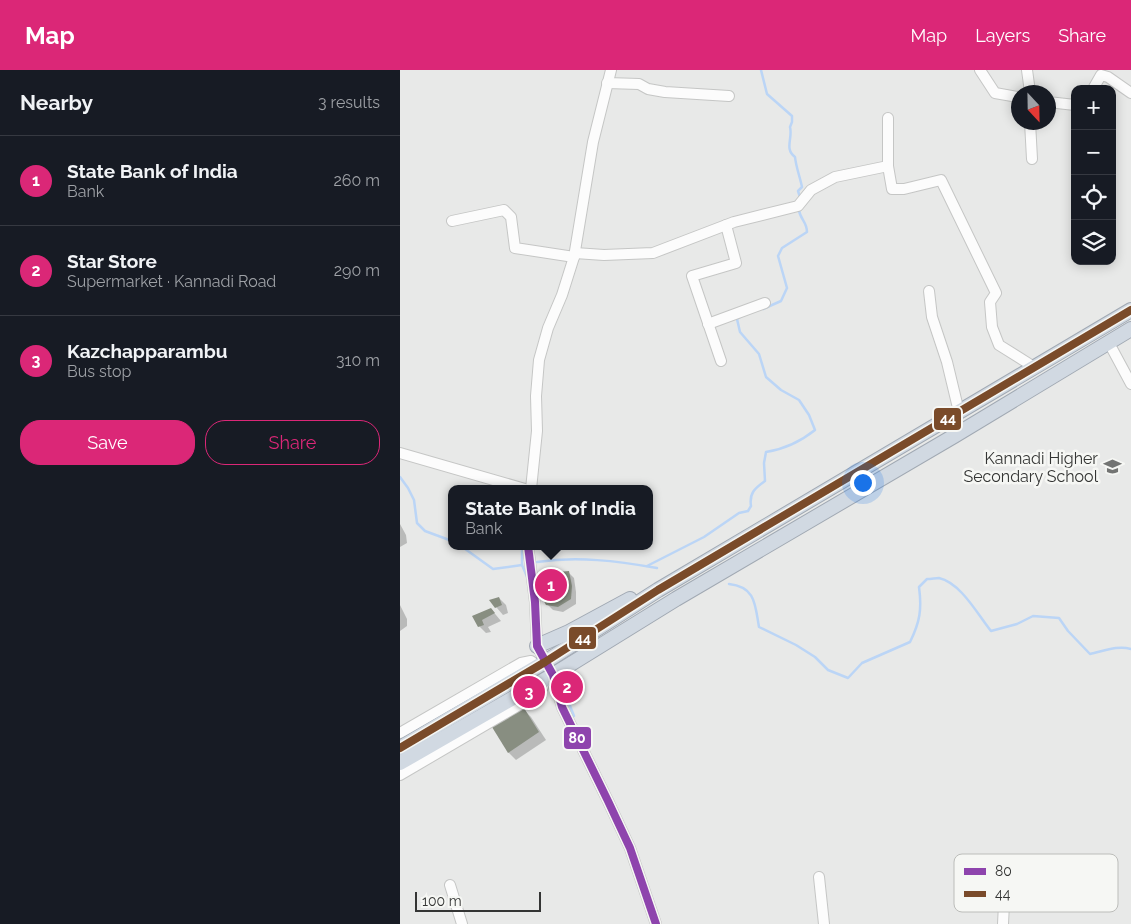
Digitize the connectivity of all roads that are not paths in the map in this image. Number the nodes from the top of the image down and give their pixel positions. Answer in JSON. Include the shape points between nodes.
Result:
{"nodes":[{"id":1,"x":610,"y":70,"type":"edge"},
{"id":2,"x":980,"y":70,"type":"edge"},
{"id":3,"x":1027,"y":70,"type":"edge"},
{"id":4,"x":607,"y":84,"type":"junction"},
{"id":5,"x":1029,"y":85,"type":"edge"},
{"id":6,"x":1095,"y":85,"type":"edge"},
{"id":7,"x":1131,"y":93,"type":"edge"},
{"id":8,"x":729,"y":96,"type":"dead end"},
{"id":9,"x":1011,"y":96,"type":"edge"},
{"id":10,"x":1056,"y":103,"type":"edge"},
{"id":11,"x":1071,"y":105,"type":"edge"},
{"id":12,"x":888,"y":118,"type":"dead end"},
{"id":13,"x":1030,"y":130,"type":"edge"},
{"id":14,"x":1032,"y":159,"type":"dead end"},
{"id":15,"x":888,"y":166,"type":"junction"},
{"id":16,"x":452,"y":221,"type":"dead end"},
{"id":17,"x":726,"y":226,"type":"junction"},
{"id":18,"x":575,"y":255,"type":"junction"},
{"id":19,"x":929,"y":291,"type":"dead end"},
{"id":20,"x":765,"y":303,"type":"dead end"},
{"id":21,"x":1131,"y":310,"type":"edge"},
{"id":22,"x":708,"y":324,"type":"junction"},
{"id":23,"x":1131,"y":329,"type":"edge"},
{"id":24,"x":1109,"y":342,"type":"junction"},
{"id":25,"x":721,"y":361,"type":"dead end"},
{"id":26,"x":1034,"y":367,"type":"junction"},
{"id":27,"x":1131,"y":384,"type":"edge"},
{"id":28,"x":959,"y":412,"type":"junction"},
{"id":29,"x":400,"y":453,"type":"edge"},
{"id":30,"x":511,"y":485,"type":"edge"},
{"id":31,"x":531,"y":485,"type":"edge"},
{"id":32,"x":528,"y":550,"type":"edge"},
{"id":33,"x":645,"y":598,"type":"junction"},
{"id":34,"x":537,"y":646,"type":"junction"},
{"id":35,"x":542,"y":664,"type":"junction"},
{"id":36,"x":549,"y":677,"type":"junction"},
{"id":37,"x":400,"y":733,"type":"edge"},
{"id":38,"x":400,"y":748,"type":"edge"},
{"id":39,"x":400,"y":763,"type":"edge"},
{"id":40,"x":400,"y":775,"type":"edge"},
{"id":41,"x":819,"y":877,"type":"dead end"},
{"id":42,"x":450,"y":885,"type":"dead end"},
{"id":43,"x":462,"y":924,"type":"edge"},
{"id":44,"x":656,"y":924,"type":"edge"},
{"id":45,"x":824,"y":924,"type":"edge"}],
"edges":[{"from":1,"to":4,"type":"street"},
{"from":2,"to":9,"type":"street","via":[[995,93]]},
{"from":3,"to":5,"type":"street"},
{"from":4,"to":8,"type":"street","via":[[639,84],[665,92]]},
{"from":4,"to":18,"type":"street","via":[[593,142]]},
{"from":6,"to":7,"type":"street","via":[[1100,75]]},
{"from":10,"to":11,"type":"street"},
{"from":12,"to":15,"type":"street"},
{"from":13,"to":14,"type":"street"},
{"from":15,"to":17,"type":"street","via":[[835,177],[811,190],[798,206]]},
{"from":15,"to":26,"type":"street","via":[[892,189],[941,180],[996,293],[990,302],[992,327],[999,345]]},
{"from":16,"to":18,"type":"street","via":[[504,210],[511,217],[515,248]]},
{"from":17,"to":18,"type":"street","via":[[653,252]]},
{"from":17,"to":22,"type":"street","via":[[736,263],[692,276]]},
{"from":18,"to":31,"type":"street","via":[[539,360]]},
{"from":19,"to":28,"type":"street","via":[[932,317]]},
{"from":20,"to":22,"type":"street"},
{"from":21,"to":26,"type":"highway"},
{"from":22,"to":25,"type":"street"},
{"from":23,"to":24,"type":"highway"},
{"from":24,"to":27,"type":"street"},
{"from":24,"to":36,"type":"highway"},
{"from":26,"to":28,"type":"highway"},
{"from":28,"to":33,"type":"highway"},
{"from":29,"to":30,"type":"street"},
{"from":32,"to":34,"type":"street"},
{"from":33,"to":34,"type":"highway","via":[[612,607]]},
{"from":33,"to":35,"type":"highway"},
{"from":34,"to":35,"type":"street"},
{"from":35,"to":36,"type":"street"},
{"from":35,"to":37,"type":"street","via":[[521,663]]},
{"from":35,"to":38,"type":"highway"},
{"from":36,"to":39,"type":"highway"},
{"from":36,"to":40,"type":"street","via":[[538,694]]},
{"from":36,"to":44,"type":"street","via":[[630,848]]},
{"from":41,"to":45,"type":"street"},
{"from":42,"to":43,"type":"street"}]}
